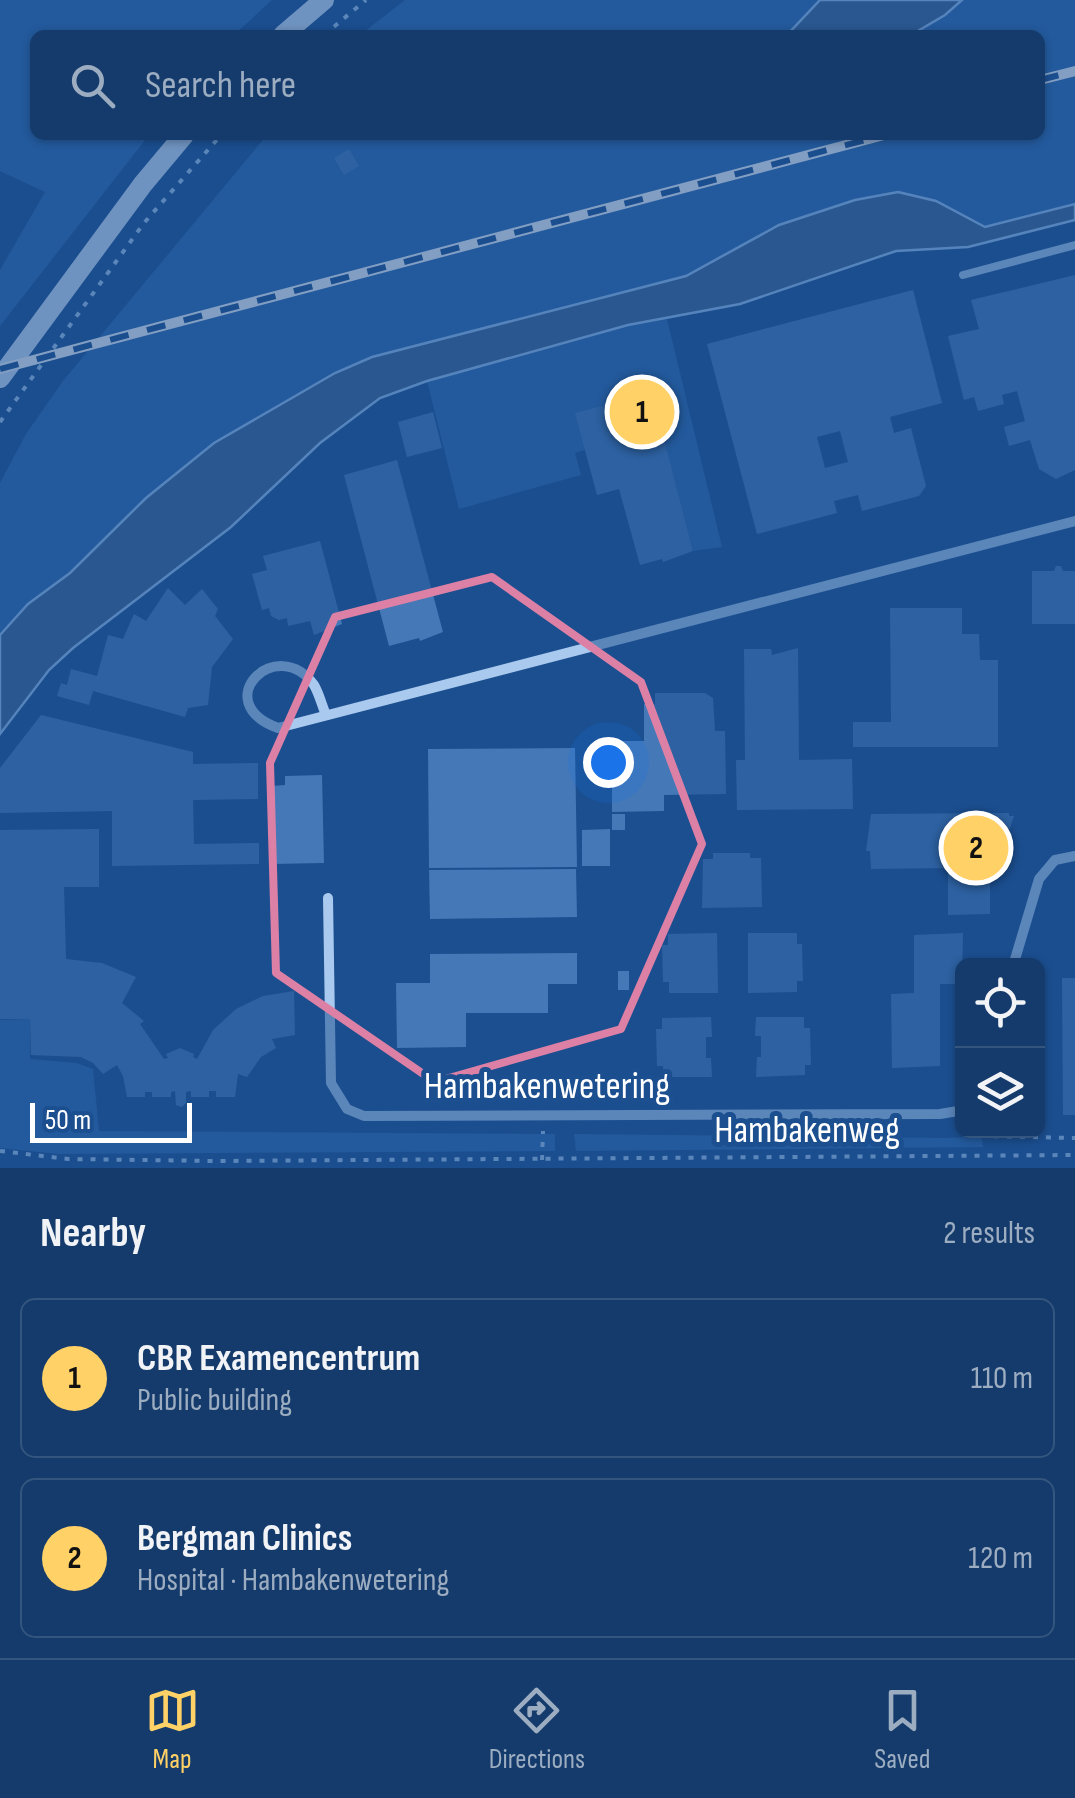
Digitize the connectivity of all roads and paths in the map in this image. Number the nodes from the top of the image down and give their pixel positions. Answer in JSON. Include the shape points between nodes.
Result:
{"nodes":[{"id":1,"x":324,"y":0,"type":"edge"},
{"id":2,"x":366,"y":0,"type":"edge"},
{"id":3,"x":289,"y":30,"type":"edge"},
{"id":4,"x":330,"y":30,"type":"edge"},
{"id":5,"x":180,"y":140,"type":"edge"},
{"id":6,"x":216,"y":140,"type":"edge"},
{"id":7,"x":1075,"y":244,"type":"edge"},
{"id":8,"x":964,"y":274,"type":"dead end"},
{"id":9,"x":0,"y":378,"type":"edge"},
{"id":10,"x":0,"y":422,"type":"edge"},
{"id":11,"x":1075,"y":521,"type":"edge"},
{"id":12,"x":326,"y":715,"type":"junction"},
{"id":13,"x":1075,"y":856,"type":"edge"},
{"id":14,"x":328,"y":898,"type":"dead end"},
{"id":15,"x":1016,"y":958,"type":"edge"},
{"id":16,"x":955,"y":1112,"type":"edge"},
{"id":17,"x":544,"y":1116,"type":"junction"},
{"id":18,"x":1045,"y":1137,"type":"edge"},
{"id":19,"x":1075,"y":1138,"type":"edge"},
{"id":20,"x":0,"y":1151,"type":"edge"},
{"id":21,"x":1075,"y":1155,"type":"edge"},
{"id":22,"x":542,"y":1160,"type":"junction"}],
"edges":[{"from":1,"to":3,"type":"main road"},
{"from":2,"to":4,"type":"path"},
{"from":5,"to":9,"type":"main road"},
{"from":6,"to":10,"type":"path","via":[[144,223]]},
{"from":7,"to":8,"type":"lane"},
{"from":11,"to":12,"type":"street"},
{"from":12,"to":12,"type":"street","via":[[314,685],[298,670],[264,668],[252,681],[250,712],[260,722],[278,728]]},
{"from":13,"to":15,"type":"street","via":[[1055,860],[1040,880]]},
{"from":14,"to":17,"type":"street","name":"Hambakenwetering","via":[[331,1083],[347,1109],[364,1116]]},
{"from":16,"to":17,"type":"street","name":"Hambakenwetering"},
{"from":17,"to":22,"type":"path"},
{"from":18,"to":19,"type":"path"},
{"from":20,"to":22,"type":"path","name":"Hambakenweg","via":[[68,1160]]},
{"from":21,"to":22,"type":"path","name":"Hambakenweg"}]}
